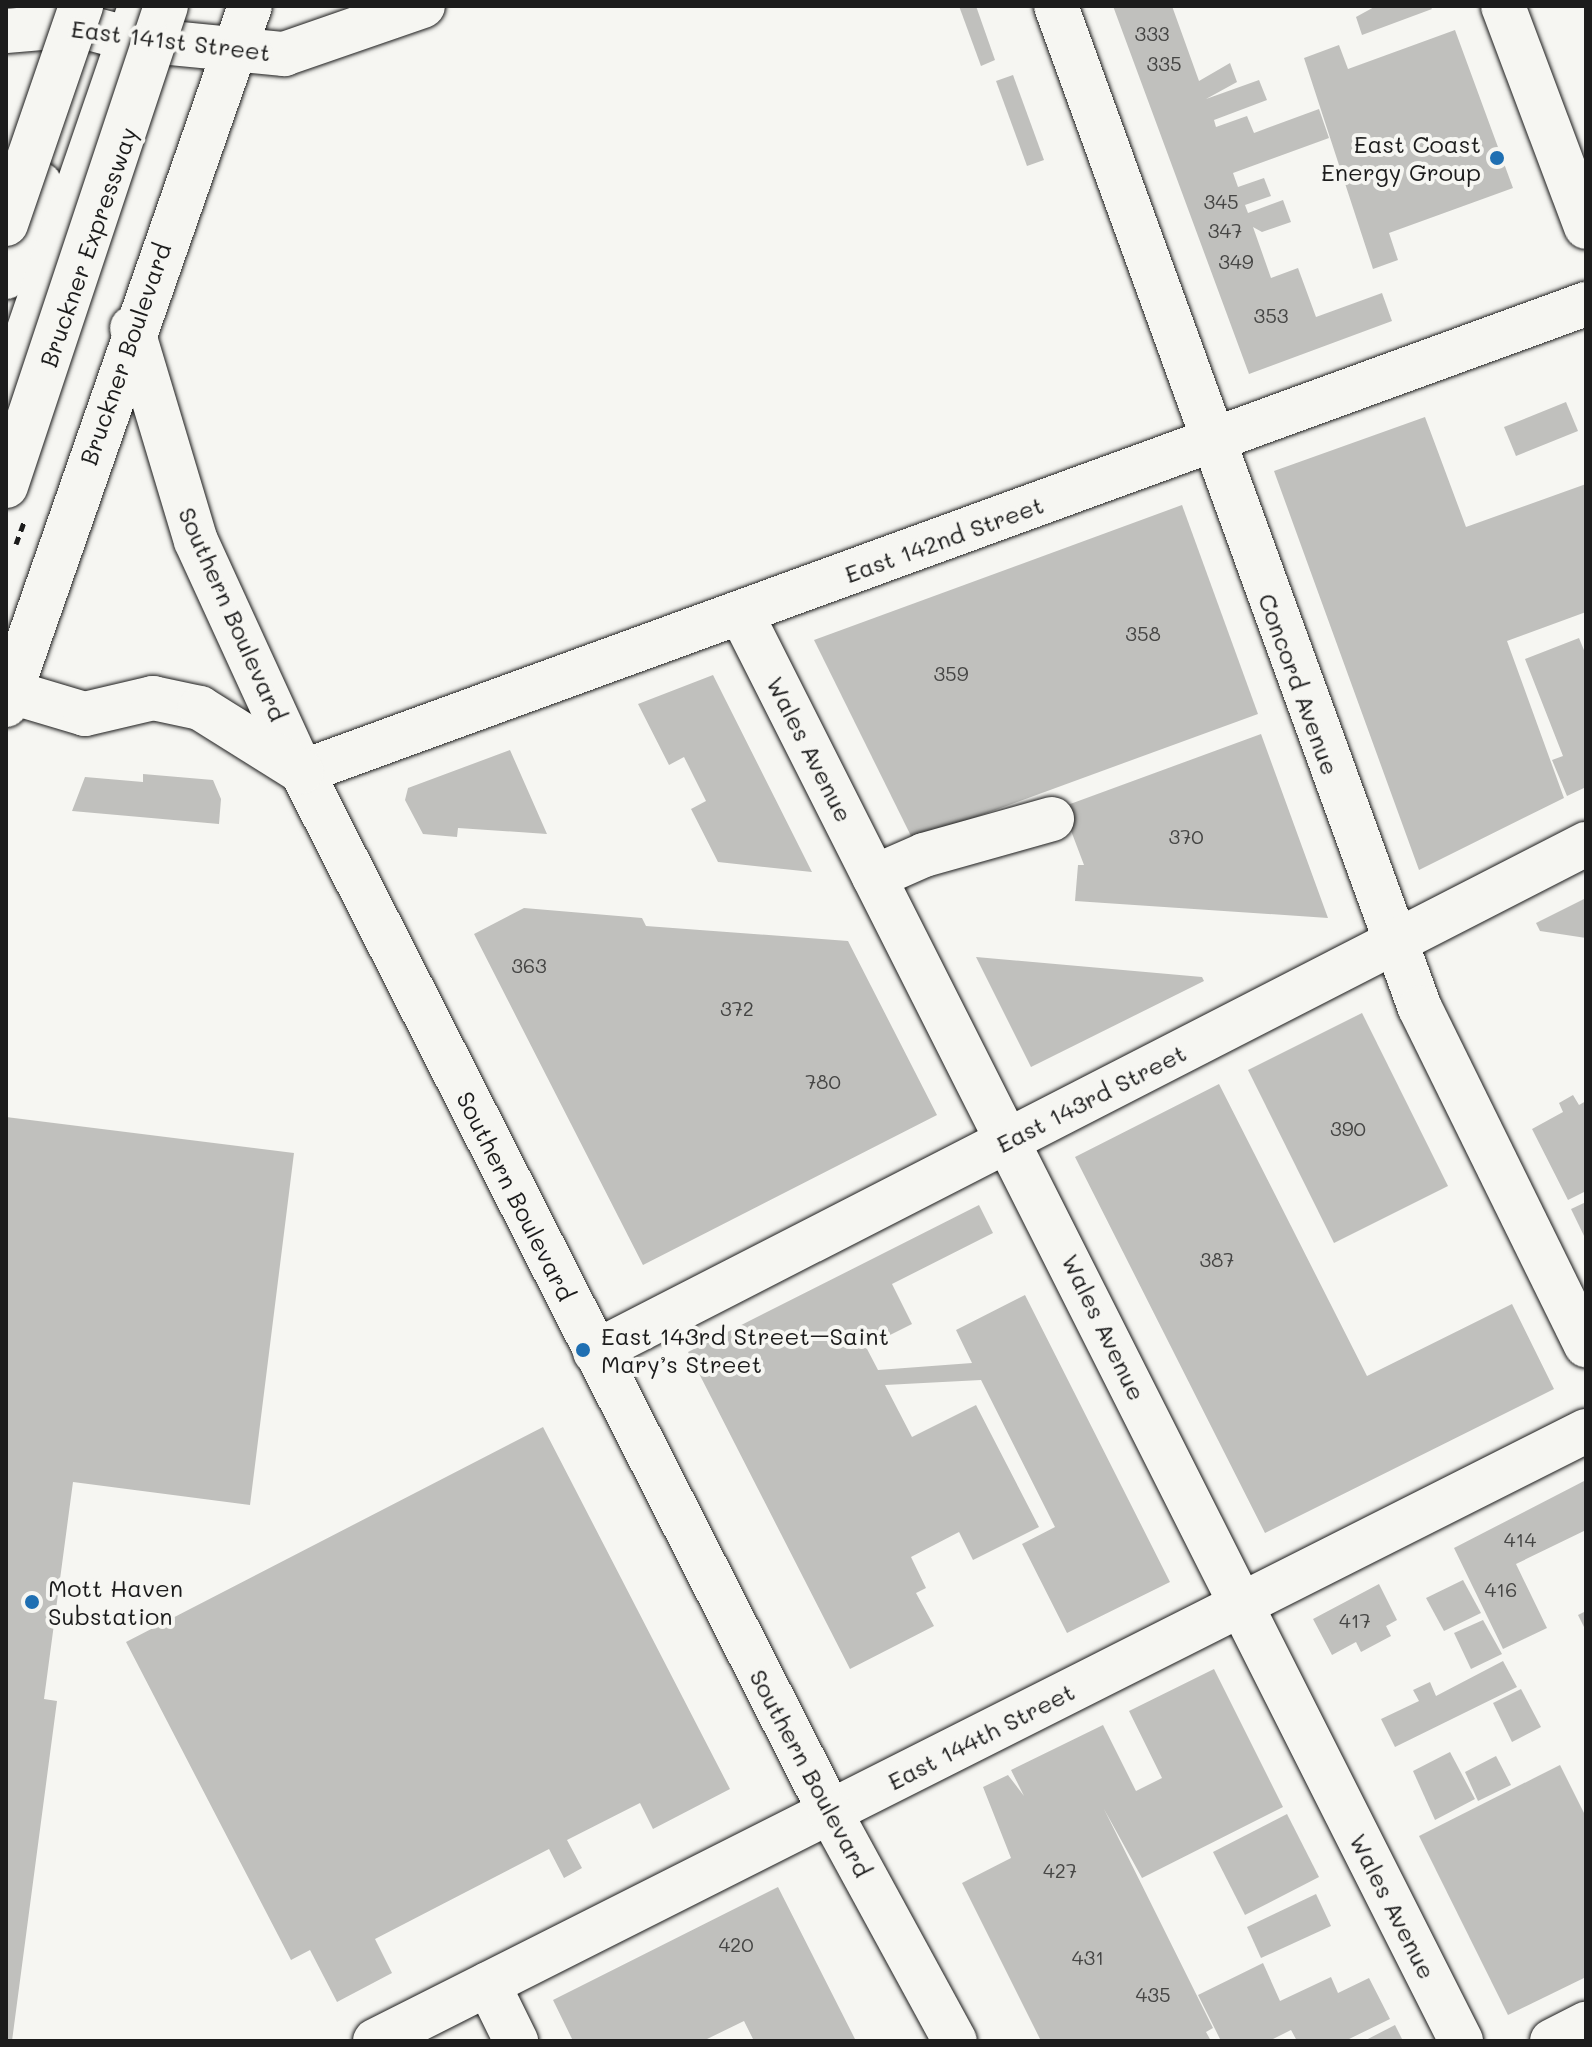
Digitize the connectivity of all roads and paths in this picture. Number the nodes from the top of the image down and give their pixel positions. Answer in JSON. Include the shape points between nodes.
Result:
{"nodes":[{"id":1,"x":166,"y":6,"type":"edge"},
{"id":2,"x":250,"y":6,"type":"edge"},
{"id":3,"x":423,"y":6,"type":"edge"},
{"id":4,"x":1056,"y":6,"type":"edge"},
{"id":5,"x":1503,"y":6,"type":"edge"},
{"id":6,"x":79,"y":12,"type":"edge"},
{"id":7,"x":135,"y":22,"type":"edge"},
{"id":8,"x":6,"y":31,"type":"edge"},
{"id":9,"x":235,"y":51,"type":"junction"},
{"id":10,"x":6,"y":224,"type":"edge"},
{"id":11,"x":1586,"y":227,"type":"edge"},
{"id":12,"x":6,"y":277,"type":"edge"},
{"id":13,"x":1586,"y":304,"type":"edge"},
{"id":14,"x":132,"y":328,"type":"junction"},
{"id":15,"x":6,"y":396,"type":"edge"},
{"id":16,"x":1208,"y":439,"type":"junction"},
{"id":17,"x":6,"y":486,"type":"edge"},
{"id":18,"x":742,"y":615,"type":"junction"},
{"id":19,"x":8,"y":692,"type":"edge"},
{"id":20,"x":302,"y":772,"type":"junction"},
{"id":21,"x":1052,"y":819,"type":"dead end"},
{"id":22,"x":1586,"y":844,"type":"edge"},
{"id":23,"x":874,"y":877,"type":"junction"},
{"id":24,"x":1394,"y":940,"type":"junction"},
{"id":25,"x":1012,"y":1139,"type":"junction"},
{"id":26,"x":1586,"y":1345,"type":"edge"},
{"id":27,"x":595,"y":1352,"type":"junction"},
{"id":28,"x":1586,"y":1431,"type":"edge"},
{"id":29,"x":1240,"y":1605,"type":"junction"},
{"id":30,"x":830,"y":1812,"type":"junction"},
{"id":31,"x":488,"y":1984,"type":"junction"},
{"id":32,"x":1586,"y":2024,"type":"edge"},
{"id":33,"x":375,"y":2041,"type":"edge"},
{"id":34,"x":516,"y":2041,"type":"edge"},
{"id":35,"x":955,"y":2041,"type":"edge"},
{"id":36,"x":1461,"y":2041,"type":"edge"},
{"id":37,"x":1552,"y":2041,"type":"edge"}],
"edges":[{"from":1,"to":17,"type":"main road","name":"Bruckner Expressway","bridge":true},
{"from":2,"to":9,"type":"main road","name":"Bruckner Boulevard"},
{"from":3,"to":9,"type":"main road","name":"East 141st Street","via":[[306,50]]},
{"from":4,"to":16,"type":"main road","name":"Concord Avenue"},
{"from":5,"to":11,"type":"main road"},
{"from":6,"to":7,"type":"main road","name":"East 141st Street"},
{"from":6,"to":8,"type":"main road","name":"East 141st Street"},
{"from":6,"to":10,"type":"main road","bridge":true},
{"from":6,"to":12,"type":"main road","via":[[51,153]]},
{"from":7,"to":9,"type":"main road","name":"East 141st Street"},
{"from":7,"to":15,"type":"main road"},
{"from":9,"to":14,"type":"main road","name":"Bruckner Boulevard"},
{"from":13,"to":16,"type":"main road","name":"East 142nd Street"},
{"from":14,"to":19,"type":"main road","name":"Bruckner Boulevard"},
{"from":14,"to":20,"type":"main road","name":"Southern Boulevard","via":[[196,541]]},
{"from":16,"to":18,"type":"main road","name":"East 142nd Street"},
{"from":16,"to":24,"type":"main road","name":"Concord Avenue"},
{"from":18,"to":20,"type":"main road","name":"East 142nd Street"},
{"from":18,"to":23,"type":"main road","name":"Wales Avenue"},
{"from":19,"to":20,"type":"main road","via":[[85,714],[153,698],[200,708]]},
{"from":20,"to":27,"type":"main road","name":"Southern Boulevard"},
{"from":21,"to":23,"type":"main road","via":[[924,855]]},
{"from":22,"to":24,"type":"main road","name":"East 143rd Street"},
{"from":23,"to":25,"type":"main road","name":"Wales Avenue"},
{"from":24,"to":25,"type":"main road","name":"East 143rd Street"},
{"from":24,"to":26,"type":"main road","name":"Concord Avenue"},
{"from":25,"to":27,"type":"main road","name":"East 143rd Street"},
{"from":25,"to":29,"type":"main road","name":"Wales Avenue"},
{"from":27,"to":30,"type":"main road","name":"Southern Boulevard"},
{"from":28,"to":29,"type":"main road","name":"East 144th Street"},
{"from":29,"to":30,"type":"main road","name":"East 144th Street"},
{"from":29,"to":36,"type":"main road","name":"Wales Avenue"},
{"from":30,"to":31,"type":"main road","name":"East 144th Street"},
{"from":30,"to":35,"type":"main road","name":"Southern Boulevard"},
{"from":31,"to":33,"type":"main road","name":"East 144th Street"},
{"from":31,"to":34,"type":"main road"},
{"from":32,"to":37,"type":"main road"}]}
